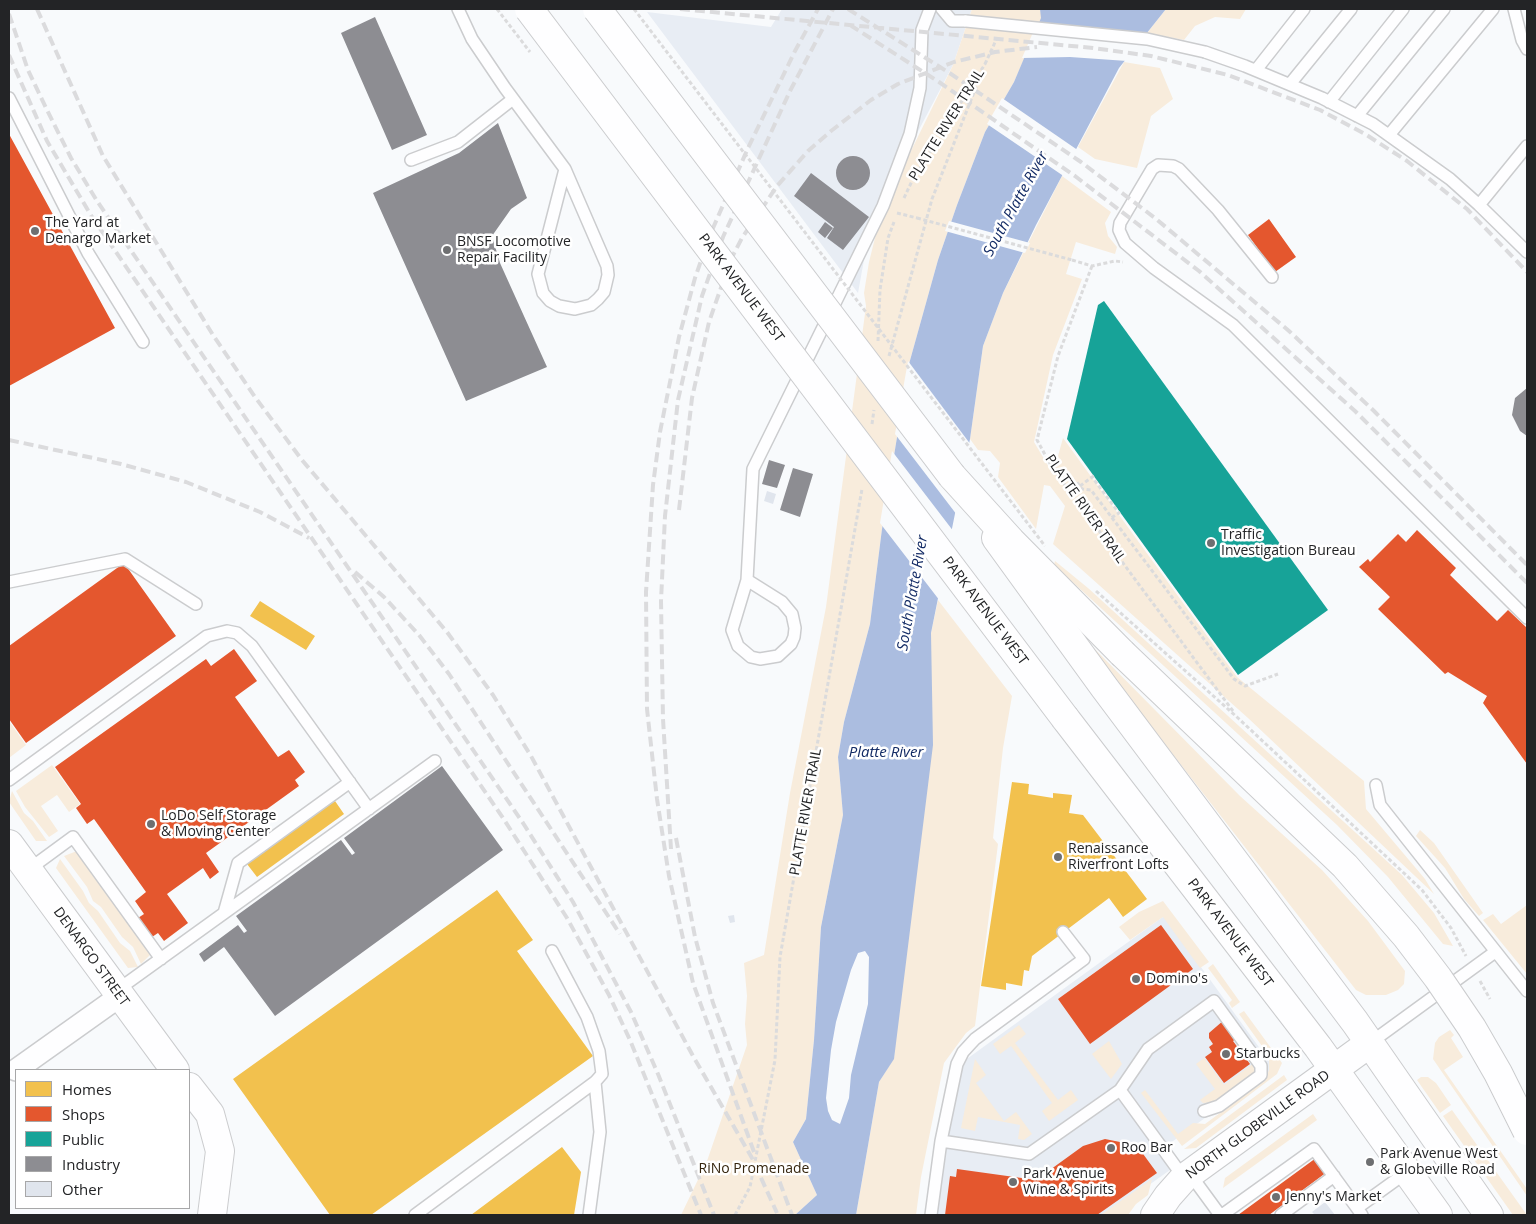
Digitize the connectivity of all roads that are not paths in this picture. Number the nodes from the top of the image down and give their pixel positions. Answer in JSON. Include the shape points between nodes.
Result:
{"nodes":[{"id":1,"x":458,"y":9,"type":"edge"},
{"id":2,"x":529,"y":9,"type":"edge"},
{"id":3,"x":597,"y":9,"type":"edge"},
{"id":4,"x":930,"y":9,"type":"edge"},
{"id":5,"x":942,"y":9,"type":"edge"},
{"id":6,"x":1304,"y":9,"type":"edge"},
{"id":7,"x":1351,"y":9,"type":"edge"},
{"id":8,"x":1403,"y":9,"type":"edge"},
{"id":9,"x":1444,"y":9,"type":"edge"},
{"id":10,"x":1492,"y":9,"type":"edge"},
{"id":11,"x":1514,"y":9,"type":"edge"},
{"id":12,"x":1527,"y":49,"type":"edge"},
{"id":13,"x":1256,"y":70,"type":"junction"},
{"id":14,"x":1290,"y":84,"type":"junction"},
{"id":15,"x":9,"y":98,"type":"edge"},
{"id":16,"x":513,"y":99,"type":"junction"},
{"id":17,"x":1329,"y":102,"type":"junction"},
{"id":18,"x":1357,"y":116,"type":"junction"},
{"id":19,"x":1389,"y":135,"type":"junction"},
{"id":20,"x":1527,"y":146,"type":"edge"},
{"id":21,"x":411,"y":160,"type":"dead end"},
{"id":22,"x":566,"y":169,"type":"junction"},
{"id":23,"x":1479,"y":205,"type":"junction"},
{"id":24,"x":1527,"y":252,"type":"edge"},
{"id":25,"x":1272,"y":277,"type":"dead end"},
{"id":26,"x":143,"y":342,"type":"dead end"},
{"id":27,"x":952,"y":476,"type":"junction"},
{"id":28,"x":747,"y":580,"type":"junction"},
{"id":29,"x":9,"y":582,"type":"edge"},
{"id":30,"x":196,"y":604,"type":"dead end"},
{"id":31,"x":1527,"y":618,"type":"edge"},
{"id":32,"x":435,"y":761,"type":"dead end"},
{"id":33,"x":9,"y":780,"type":"edge"},
{"id":34,"x":350,"y":782,"type":"junction"},
{"id":35,"x":1376,"y":785,"type":"dead end"},
{"id":36,"x":369,"y":809,"type":"junction"},
{"id":37,"x":9,"y":844,"type":"edge"},
{"id":38,"x":28,"y":870,"type":"junction"},
{"id":39,"x":224,"y":913,"type":"junction"},
{"id":40,"x":1063,"y":932,"type":"dead end"},
{"id":41,"x":552,"y":951,"type":"dead end"},
{"id":42,"x":1495,"y":952,"type":"junction"},
{"id":43,"x":161,"y":959,"type":"junction"},
{"id":44,"x":1527,"y":991,"type":"edge"},
{"id":45,"x":118,"y":994,"type":"junction"},
{"id":46,"x":1370,"y":1043,"type":"junction"},
{"id":47,"x":17,"y":1069,"type":"edge"},
{"id":48,"x":174,"y":1069,"type":"edge"},
{"id":49,"x":1334,"y":1070,"type":"junction"},
{"id":50,"x":595,"y":1082,"type":"junction"},
{"id":51,"x":190,"y":1088,"type":"edge"},
{"id":52,"x":1120,"y":1090,"type":"junction"},
{"id":53,"x":1204,"y":1111,"type":"dead end"},
{"id":54,"x":1527,"y":1131,"type":"edge"},
{"id":55,"x":942,"y":1141,"type":"junction"},
{"id":56,"x":1407,"y":1172,"type":"junction"},
{"id":57,"x":1187,"y":1176,"type":"junction"},
{"id":58,"x":1334,"y":1176,"type":"junction"},
{"id":59,"x":1296,"y":1211,"type":"edge"},
{"id":60,"x":1360,"y":1212,"type":"edge"},
{"id":61,"x":212,"y":1215,"type":"edge"},
{"id":62,"x":415,"y":1215,"type":"edge"},
{"id":63,"x":589,"y":1215,"type":"edge"},
{"id":64,"x":931,"y":1215,"type":"edge"},
{"id":65,"x":1155,"y":1215,"type":"edge"},
{"id":66,"x":1221,"y":1215,"type":"edge"},
{"id":67,"x":1281,"y":1215,"type":"edge"},
{"id":68,"x":1438,"y":1215,"type":"edge"},
{"id":69,"x":1489,"y":1215,"type":"edge"}],
"edges":[{"from":1,"to":16,"type":"lane","via":[[472,40]]},
{"from":2,"to":49,"type":"main road","name":"PARK AVENUE WEST","bridge":true},
{"from":3,"to":27,"type":"main road","bridge":true},
{"from":4,"to":28,"type":"lane","via":[[922,30],[920,88],[910,134],[883,206],[753,469]]},
{"from":5,"to":13,"type":"lane","bridge":true,"via":[[952,21],[1147,39],[1205,52]]},
{"from":6,"to":13,"type":"lane"},
{"from":7,"to":14,"type":"lane"},
{"from":8,"to":17,"type":"lane"},
{"from":9,"to":18,"type":"lane"},
{"from":10,"to":19,"type":"lane"},
{"from":11,"to":12,"type":"lane"},
{"from":13,"to":14,"type":"lane"},
{"from":14,"to":17,"type":"lane"},
{"from":15,"to":26,"type":"lane","via":[[88,253]]},
{"from":16,"to":21,"type":"lane","via":[[458,142]]},
{"from":16,"to":22,"type":"lane"},
{"from":17,"to":18,"type":"lane"},
{"from":18,"to":19,"type":"lane"},
{"from":19,"to":23,"type":"lane","via":[[1450,179]]},
{"from":20,"to":23,"type":"lane"},
{"from":22,"to":22,"type":"lane","via":[[538,274],[543,292],[550,301],[575,309],[591,305],[598,299],[604,292],[608,274]]},
{"from":23,"to":24,"type":"lane"},
{"from":25,"to":31,"type":"lane","via":[[1218,210],[1179,169],[1166,164],[1147,174],[1120,223],[1119,230],[1125,243],[1232,324]]},
{"from":27,"to":46,"type":"main road","via":[[1104,687]]},
{"from":27,"to":54,"type":"main road","bridge":true,"via":[[1045,556],[1122,654],[1345,866],[1406,936],[1472,1028]]},
{"from":28,"to":28,"type":"lane","via":[[733,622],[734,639],[751,657],[769,659],[778,656],[791,644],[794,636],[792,614],[782,602]]},
{"from":29,"to":30,"type":"lane","via":[[125,559]]},
{"from":32,"to":36,"type":"lane"},
{"from":33,"to":34,"type":"lane","via":[[207,636],[227,631],[237,633],[252,646]]},
{"from":34,"to":36,"type":"lane"},
{"from":34,"to":39,"type":"lane","via":[[238,863]]},
{"from":35,"to":42,"type":"lane","via":[[1380,805]]},
{"from":36,"to":39,"type":"lane"},
{"from":37,"to":38,"type":"main road","name":"DENARGO STREET"},
{"from":38,"to":43,"type":"lane","via":[[73,837]]},
{"from":38,"to":45,"type":"main road","name":"DENARGO STREET"},
{"from":39,"to":43,"type":"lane"},
{"from":40,"to":55,"type":"lane","via":[[1084,959],[975,1039],[963,1052],[957,1064]]},
{"from":41,"to":50,"type":"lane","via":[[588,1017],[602,1074]]},
{"from":42,"to":44,"type":"lane"},
{"from":42,"to":46,"type":"lane"},
{"from":43,"to":45,"type":"lane"},
{"from":45,"to":47,"type":"street"},
{"from":45,"to":48,"type":"main road","name":"DENARGO STREET"},
{"from":46,"to":49,"type":"main road","name":"NORTH GLOBEVILLE ROAD"},
{"from":46,"to":69,"type":"main road"},
{"from":49,"to":56,"type":"main road","name":"PARK AVENUE WEST"},
{"from":49,"to":57,"type":"main road","name":"NORTH GLOBEVILLE ROAD"},
{"from":50,"to":62,"type":"lane"},
{"from":50,"to":63,"type":"lane","via":[[600,1132]]},
{"from":51,"to":61,"type":"main road","via":[[210,1114],[220,1151]]},
{"from":52,"to":53,"type":"lane","via":[[1148,1049],[1214,1002],[1261,1066],[1260,1075],[1218,1106]]},
{"from":52,"to":55,"type":"lane","via":[[1029,1154]]},
{"from":52,"to":57,"type":"lane"},
{"from":55,"to":64,"type":"lane"},
{"from":56,"to":60,"type":"lane"},
{"from":56,"to":68,"type":"main road","name":"PARK AVENUE WEST"},
{"from":57,"to":65,"type":"main road","name":"NORTH GLOBEVILLE ROAD"},
{"from":57,"to":66,"type":"lane"},
{"from":58,"to":59,"type":"lane"},
{"from":58,"to":60,"type":"lane"},
{"from":58,"to":66,"type":"lane","via":[[1314,1149]]},
{"from":59,"to":67,"type":"lane"}]}
